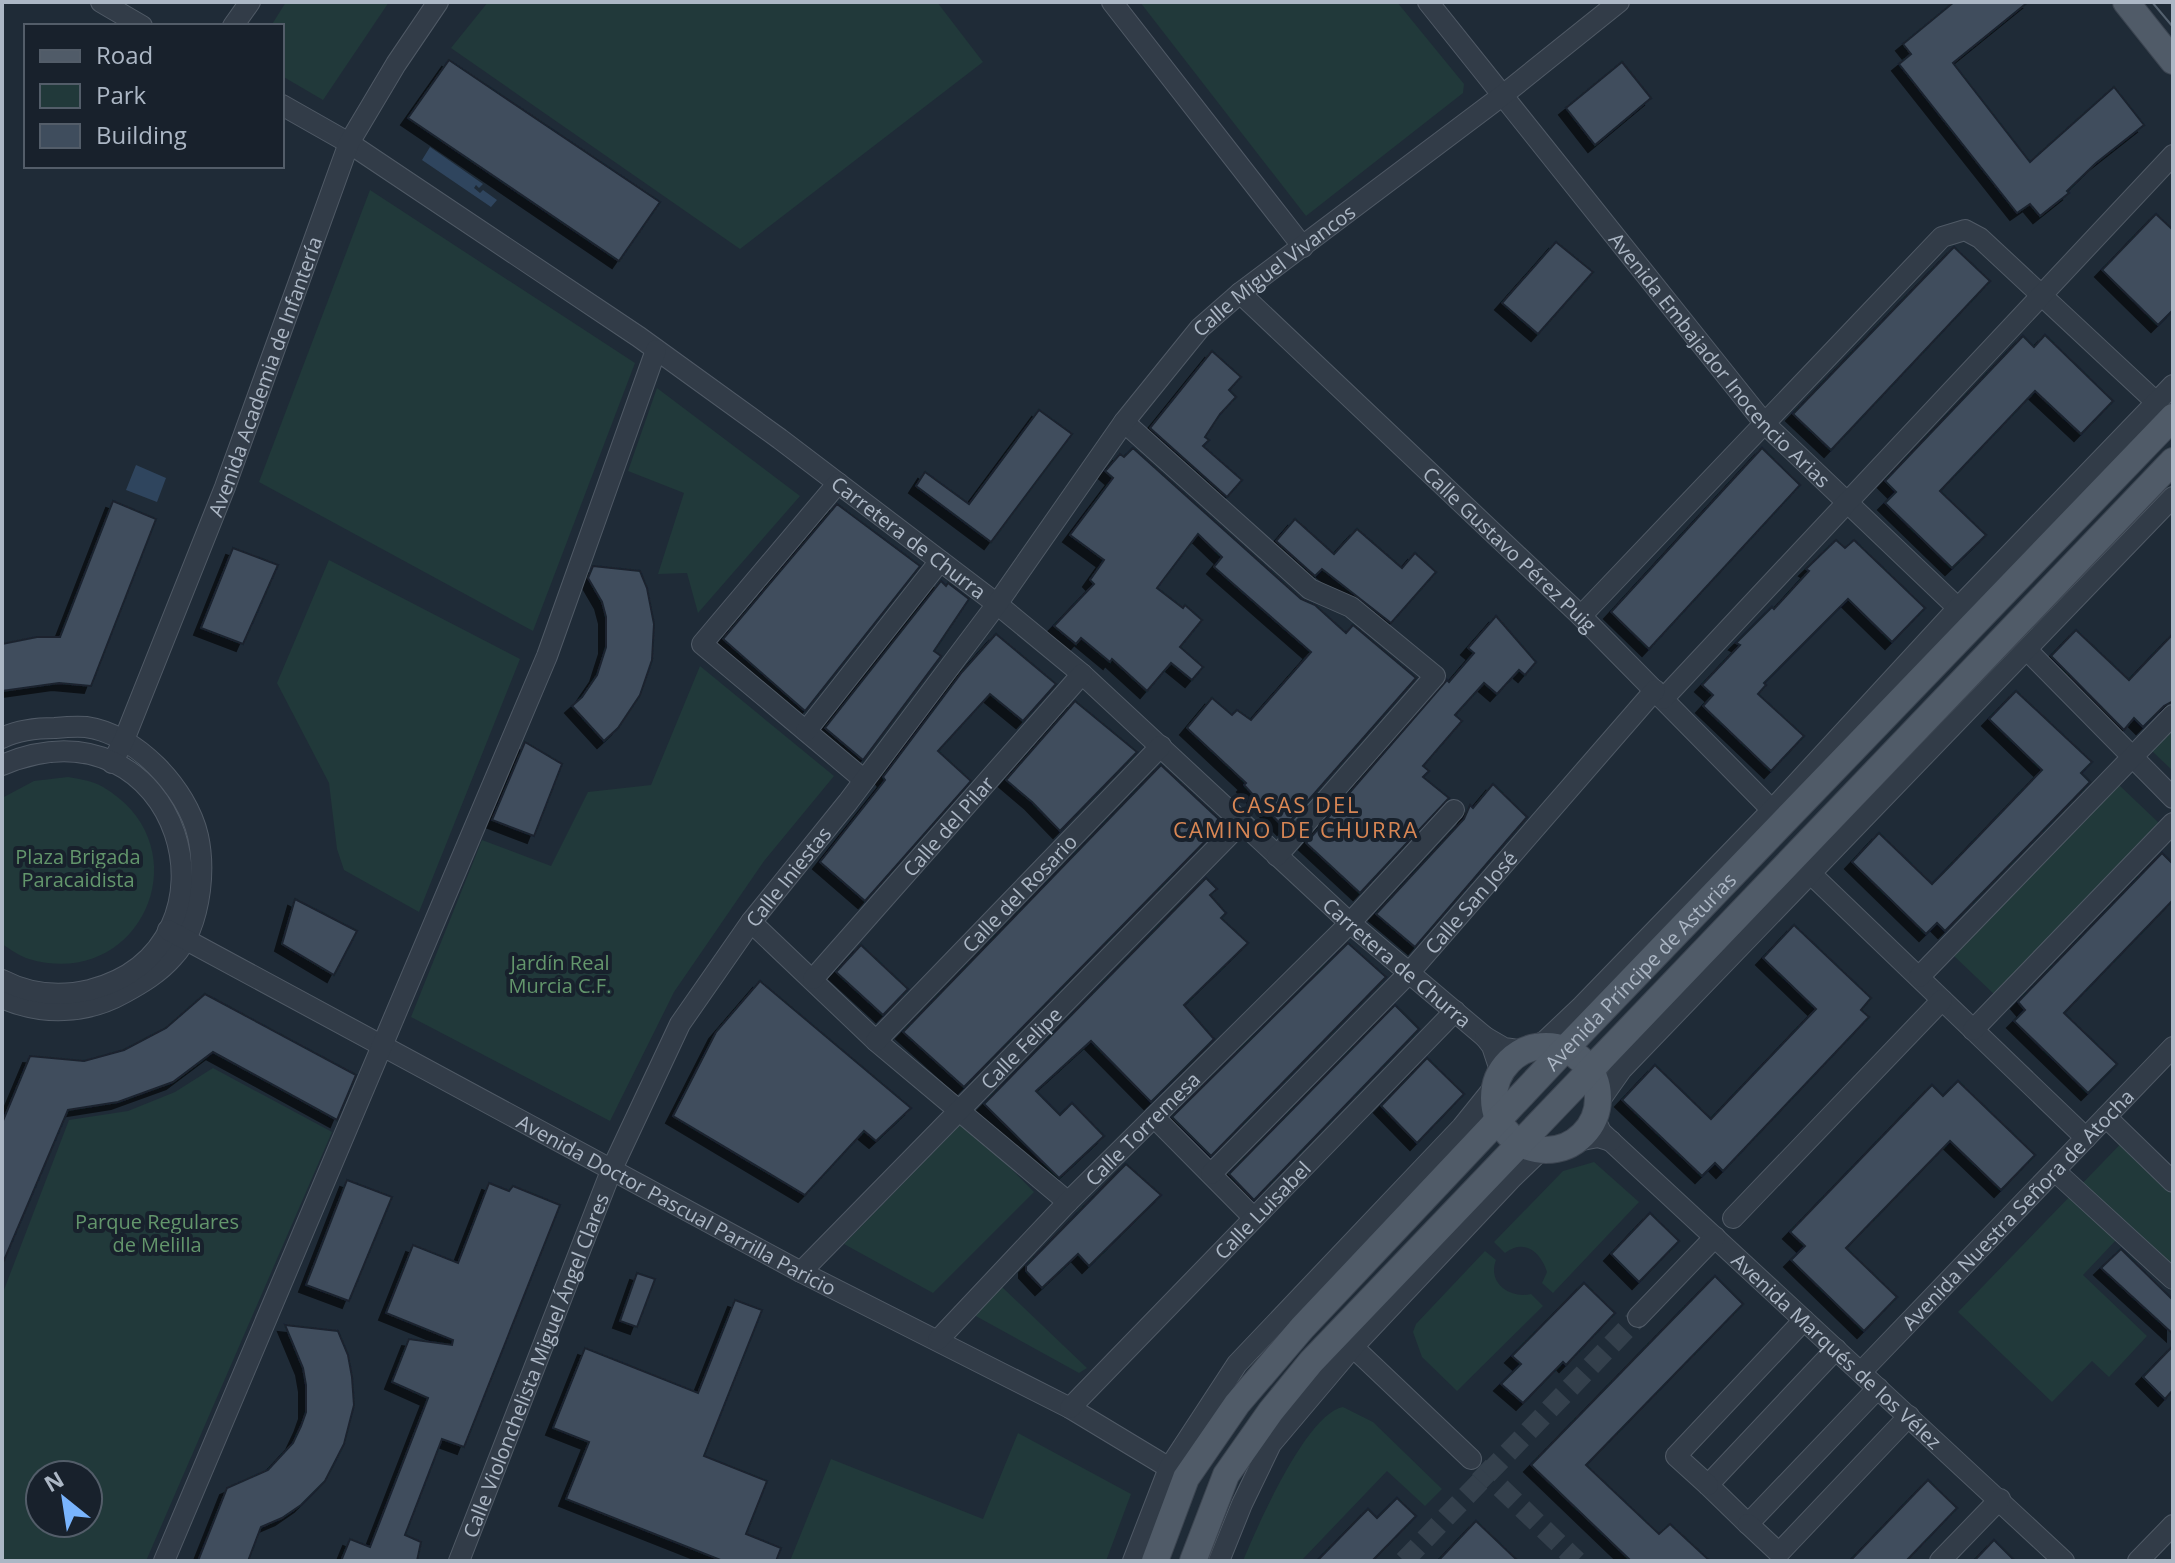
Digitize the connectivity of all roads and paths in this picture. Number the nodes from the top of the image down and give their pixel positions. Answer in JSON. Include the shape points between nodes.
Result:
{"nodes":[{"id":1,"x":101,"y":2,"type":"edge"},
{"id":2,"x":250,"y":2,"type":"edge"},
{"id":3,"x":438,"y":2,"type":"edge"},
{"id":4,"x":1112,"y":2,"type":"edge"},
{"id":5,"x":1428,"y":2,"type":"edge"},
{"id":6,"x":1619,"y":2,"type":"edge"},
{"id":7,"x":2126,"y":2,"type":"edge"},
{"id":8,"x":139,"y":24,"type":"edge"},
{"id":9,"x":234,"y":24,"type":"edge"},
{"id":10,"x":2173,"y":61,"type":"edge"},
{"id":11,"x":1503,"y":95,"type":"junction"},
{"id":12,"x":284,"y":106,"type":"edge"},
{"id":13,"x":349,"y":143,"type":"junction"},
{"id":14,"x":2173,"y":155,"type":"edge"},
{"id":15,"x":1303,"y":247,"type":"junction"},
{"id":16,"x":1240,"y":293,"type":"junction"},
{"id":17,"x":2041,"y":295,"type":"junction"},
{"id":18,"x":656,"y":350,"type":"junction"},
{"id":19,"x":2173,"y":385,"type":"edge"},
{"id":20,"x":2164,"y":410,"type":"edge"},
{"id":21,"x":1124,"y":422,"type":"junction"},
{"id":22,"x":1765,"y":424,"type":"junction"},
{"id":23,"x":2173,"y":461,"type":"edge"},
{"id":24,"x":838,"y":483,"type":"junction"},
{"id":25,"x":2173,"y":497,"type":"edge"},
{"id":26,"x":1846,"y":502,"type":"junction"},
{"id":27,"x":940,"y":561,"type":"junction"},
{"id":28,"x":997,"y":604,"type":"junction"},
{"id":29,"x":1958,"y":608,"type":"junction"},
{"id":30,"x":1581,"y":616,"type":"junction"},
{"id":31,"x":2027,"y":650,"type":"junction"},
{"id":32,"x":1082,"y":674,"type":"junction"},
{"id":33,"x":1659,"y":694,"type":"junction"},
{"id":34,"x":2173,"y":715,"type":"edge"},
{"id":35,"x":806,"y":731,"type":"junction"},
{"id":36,"x":2,"y":738,"type":"edge"},
{"id":37,"x":124,"y":740,"type":"junction"},
{"id":38,"x":1161,"y":746,"type":"junction"},
{"id":39,"x":2132,"y":757,"type":"junction"},
{"id":40,"x":112,"y":763,"type":"junction"},
{"id":41,"x":2,"y":765,"type":"edge"},
{"id":42,"x":863,"y":779,"type":"junction"},
{"id":43,"x":2173,"y":798,"type":"edge"},
{"id":44,"x":1454,"y":810,"type":"dead end"},
{"id":45,"x":1772,"y":810,"type":"junction"},
{"id":46,"x":1241,"y":823,"type":"junction"},
{"id":47,"x":2173,"y":823,"type":"edge"},
{"id":48,"x":1277,"y":856,"type":"junction"},
{"id":49,"x":1811,"y":874,"type":"junction"},
{"id":50,"x":751,"y":922,"type":"junction"},
{"id":51,"x":1350,"y":923,"type":"junction"},
{"id":52,"x":176,"y":935,"type":"junction"},
{"id":53,"x":1409,"y":973,"type":"junction"},
{"id":54,"x":1919,"y":977,"type":"junction"},
{"id":55,"x":813,"y":979,"type":"junction"},
{"id":56,"x":5,"y":995,"type":"edge"},
{"id":57,"x":1942,"y":1000,"type":"junction"},
{"id":58,"x":1455,"y":1011,"type":"junction"},
{"id":59,"x":1973,"y":1030,"type":"junction"},
{"id":60,"x":1485,"y":1037,"type":"junction"},
{"id":61,"x":876,"y":1041,"type":"junction"},
{"id":62,"x":382,"y":1045,"type":"junction"},
{"id":63,"x":2173,"y":1047,"type":"edge"},
{"id":64,"x":1565,"y":1049,"type":"junction"},
{"id":65,"x":1527,"y":1050,"type":"junction"},
{"id":66,"x":1591,"y":1071,"type":"junction"},
{"id":67,"x":1498,"y":1080,"type":"junction"},
{"id":68,"x":959,"y":1111,"type":"junction"},
{"id":69,"x":1596,"y":1111,"type":"junction"},
{"id":70,"x":1154,"y":1117,"type":"junction"},
{"id":71,"x":2106,"y":1117,"type":"junction"},
{"id":72,"x":1499,"y":1120,"type":"junction"},
{"id":73,"x":2086,"y":1138,"type":"junction"},
{"id":74,"x":1577,"y":1141,"type":"junction"},
{"id":75,"x":1611,"y":1141,"type":"junction"},
{"id":76,"x":1531,"y":1147,"type":"junction"},
{"id":77,"x":611,"y":1171,"type":"junction"},
{"id":78,"x":2055,"y":1171,"type":"junction"},
{"id":79,"x":1211,"y":1174,"type":"junction"},
{"id":80,"x":2173,"y":1182,"type":"edge"},
{"id":81,"x":1068,"y":1202,"type":"junction"},
{"id":82,"x":1254,"y":1218,"type":"junction"},
{"id":83,"x":1733,"y":1218,"type":"dead end"},
{"id":84,"x":1715,"y":1237,"type":"junction"},
{"id":85,"x":801,"y":1272,"type":"junction"},
{"id":86,"x":2173,"y":1279,"type":"edge"},
{"id":87,"x":1638,"y":1317,"type":"tunnel mouth"},
{"id":88,"x":1804,"y":1320,"type":"junction"},
{"id":89,"x":938,"y":1340,"type":"junction"},
{"id":90,"x":1353,"y":1347,"type":"junction"},
{"id":91,"x":1836,"y":1349,"type":"junction"},
{"id":92,"x":1861,"y":1372,"type":"junction"},
{"id":93,"x":1878,"y":1388,"type":"junction"},
{"id":94,"x":1070,"y":1408,"type":"junction"},
{"id":95,"x":1909,"y":1416,"type":"junction"},
{"id":96,"x":1471,"y":1459,"type":"tunnel mouth"},
{"id":97,"x":1178,"y":1473,"type":"junction"},
{"id":98,"x":1708,"y":1485,"type":"junction"},
{"id":99,"x":2000,"y":1499,"type":"junction"},
{"id":100,"x":1748,"y":1524,"type":"junction"},
{"id":101,"x":2173,"y":1525,"type":"edge"},
{"id":102,"x":164,"y":1561,"type":"edge"},
{"id":103,"x":459,"y":1561,"type":"edge"},
{"id":104,"x":1133,"y":1561,"type":"edge"},
{"id":105,"x":1155,"y":1561,"type":"edge"},
{"id":106,"x":1193,"y":1561,"type":"edge"},
{"id":107,"x":1219,"y":1561,"type":"edge"},
{"id":108,"x":1940,"y":1561,"type":"edge"},
{"id":109,"x":2064,"y":1561,"type":"edge"},
{"id":110,"x":2138,"y":1561,"type":"edge"}],
"edges":[{"from":1,"to":8,"type":"street"},
{"from":2,"to":9,"type":"street"},
{"from":3,"to":13,"type":"street","name":"Avenida Academia de Infantería"},
{"from":4,"to":15,"type":"street"},
{"from":5,"to":11,"type":"street","name":"Avenida Embajador Inocencio Arias"},
{"from":6,"to":11,"type":"street","name":"Calle Miguel Vivancos"},
{"from":7,"to":10,"type":"main road"},
{"from":11,"to":15,"type":"street","name":"Calle Miguel Vivancos"},
{"from":11,"to":22,"type":"street","name":"Avenida Embajador Inocencio Arias"},
{"from":12,"to":13,"type":"street","name":"Carretera de Churra"},
{"from":13,"to":18,"type":"street","name":"Carretera de Churra"},
{"from":13,"to":37,"type":"street","name":"Avenida Academia de Infantería","via":[[225,487]]},
{"from":14,"to":17,"type":"street","name":"Calle San José"},
{"from":15,"to":16,"type":"street","name":"Calle Miguel Vivancos"},
{"from":16,"to":21,"type":"street","name":"Calle Miguel Vivancos","via":[[1200,328]]},
{"from":16,"to":30,"type":"street","name":"Calle Gustavo Pérez Puig"},
{"from":17,"to":20,"type":"street"},
{"from":17,"to":22,"type":"street","via":[[1980,238],[1965,230],[1942,237]]},
{"from":17,"to":26,"type":"street","name":"Calle San José"},
{"from":18,"to":24,"type":"street","name":"Carretera de Churra"},
{"from":18,"to":62,"type":"street","via":[[547,656]]},
{"from":19,"to":20,"type":"street"},
{"from":20,"to":29,"type":"street"},
{"from":20,"to":64,"type":"main road","name":"Avenida Príncipe de Asturias"},
{"from":21,"to":28,"type":"street","name":"Calle Miguel Vivancos"},
{"from":21,"to":48,"type":"street","via":[[1310,589],[1351,607],[1435,676]]},
{"from":22,"to":26,"type":"street","name":"Avenida Embajador Inocencio Arias"},
{"from":22,"to":30,"type":"street"},
{"from":23,"to":66,"type":"main road","name":"Avenida Príncipe de Asturias"},
{"from":24,"to":27,"type":"street","name":"Carretera de Churra"},
{"from":24,"to":35,"type":"street","via":[[702,644]]},
{"from":25,"to":31,"type":"street"},
{"from":26,"to":29,"type":"street","name":"Avenida Embajador Inocencio Arias"},
{"from":26,"to":33,"type":"street","name":"Calle San José"},
{"from":27,"to":28,"type":"street","name":"Carretera de Churra"},
{"from":27,"to":35,"type":"street"},
{"from":28,"to":32,"type":"street","name":"Carretera de Churra"},
{"from":28,"to":42,"type":"street","name":"Calle Iniestas"},
{"from":29,"to":45,"type":"street"},
{"from":30,"to":33,"type":"street","name":"Calle Gustavo Pérez Puig"},
{"from":31,"to":39,"type":"street"},
{"from":31,"to":49,"type":"street"},
{"from":32,"to":38,"type":"street","name":"Carretera de Churra"},
{"from":32,"to":55,"type":"street","name":"Calle del Pilar"},
{"from":33,"to":45,"type":"street","name":"Calle Gustavo Pérez Puig"},
{"from":33,"to":53,"type":"street","name":"Calle San José"},
{"from":34,"to":39,"type":"street"},
{"from":35,"to":42,"type":"street"},
{"from":36,"to":37,"type":"street","via":[[45,728],[86,727]]},
{"from":37,"to":40,"type":"street","name":"Avenida Academia de Infantería"},
{"from":37,"to":52,"type":"street","via":[[171,784],[199,836],[199,900]]},
{"from":38,"to":46,"type":"street","name":"Carretera de Churra"},
{"from":38,"to":61,"type":"street","name":"Calle del Rosario"},
{"from":39,"to":43,"type":"street"},
{"from":39,"to":54,"type":"street"},
{"from":40,"to":41,"type":"street","via":[[78,751],[40,752]]},
{"from":40,"to":52,"type":"street","via":[[132,773],[157,797],[174,825],[182,858]]},
{"from":42,"to":50,"type":"street","name":"Calle Iniestas"},
{"from":44,"to":51,"type":"street","name":"Calle Torremesa"},
{"from":45,"to":65,"type":"street","via":[[1561,1028]]},
{"from":46,"to":48,"type":"street","name":"Carretera de Churra"},
{"from":46,"to":68,"type":"street","name":"Calle Felipe"},
{"from":47,"to":59,"type":"street"},
{"from":48,"to":51,"type":"street","name":"Carretera de Churra"},
{"from":49,"to":54,"type":"street"},
{"from":49,"to":69,"type":"street","via":[[1622,1069]]},
{"from":50,"to":55,"type":"street"},
{"from":50,"to":77,"type":"street","name":"Calle Iniestas","via":[[680,1024]]},
{"from":51,"to":53,"type":"street","name":"Carretera de Churra"},
{"from":51,"to":70,"type":"street","name":"Calle Torremesa"},
{"from":52,"to":56,"type":"street","via":[[175,956],[107,1003],[43,1010]]},
{"from":52,"to":62,"type":"street","name":"Avenida Doctor Pascual Parrilla Paricio"},
{"from":53,"to":58,"type":"street","name":"Carretera de Churra"},
{"from":53,"to":79,"type":"street","name":"Calle San José"},
{"from":54,"to":57,"type":"street"},
{"from":55,"to":61,"type":"street"},
{"from":57,"to":59,"type":"street"},
{"from":57,"to":83,"type":"street"},
{"from":58,"to":60,"type":"street","name":"Carretera de Churra"},
{"from":58,"to":82,"type":"street","name":"Calle Luisabel"},
{"from":59,"to":73,"type":"street"},
{"from":60,"to":65,"type":"street","name":"Carretera de Churra","via":[[1504,1048]]},
{"from":60,"to":67,"type":"street","name":"Carretera de Churra","via":[[1492,1046]]},
{"from":61,"to":68,"type":"street"},
{"from":62,"to":77,"type":"street","name":"Avenida Doctor Pascual Parrilla Paricio"},
{"from":62,"to":102,"type":"street"},
{"from":63,"to":71,"type":"street","name":"Avenida Nuestra Señora de Atocha"},
{"from":64,"to":65,"type":"main road"},
{"from":64,"to":66,"type":"main road"},
{"from":64,"to":72,"type":"main road","name":"Avenida Príncipe de Asturias"},
{"from":65,"to":67,"type":"main road","via":[[1511,1060]]},
{"from":66,"to":69,"type":"main road","via":[[1598,1090]]},
{"from":66,"to":76,"type":"main road","name":"Avenida Príncipe de Asturias"},
{"from":67,"to":72,"type":"main road","via":[[1494,1103]]},
{"from":67,"to":97,"type":"street","via":[[1462,1127],[1237,1364]]},
{"from":68,"to":81,"type":"street"},
{"from":68,"to":85,"type":"street","name":"Calle Felipe"},
{"from":69,"to":74,"type":"main road"},
{"from":69,"to":75,"type":"street","name":"Avenida Marqués de los Vélez","via":[[1596,1125]]},
{"from":70,"to":79,"type":"street"},
{"from":70,"to":81,"type":"street","name":"Calle Torremesa"},
{"from":71,"to":73,"type":"street","name":"Avenida Nuestra Señora de Atocha"},
{"from":71,"to":80,"type":"street"},
{"from":72,"to":76,"type":"main road","via":[[1508,1134]]},
{"from":72,"to":97,"type":"main road","name":"Avenida Príncipe de Asturias","via":[[1302,1328]]},
{"from":73,"to":78,"type":"street","name":"Avenida Nuestra Señora de Atocha"},
{"from":74,"to":75,"type":"street"},
{"from":74,"to":76,"type":"main road","via":[[1558,1149]]},
{"from":75,"to":84,"type":"street","name":"Avenida Marqués de los Vélez"},
{"from":76,"to":90,"type":"street","via":[[1513,1177]]},
{"from":76,"to":106,"type":"main road","name":"Avenida Príncipe de Asturias","via":[[1336,1336],[1271,1411],[1226,1475]]},
{"from":77,"to":85,"type":"street","name":"Avenida Doctor Pascual Parrilla Paricio"},
{"from":77,"to":103,"type":"street","name":"Calle Violonchelista Miguel Ángel Clares"},
{"from":78,"to":86,"type":"street"},
{"from":78,"to":92,"type":"street","name":"Avenida Nuestra Señora de Atocha"},
{"from":79,"to":82,"type":"street"},
{"from":81,"to":89,"type":"street","name":"Calle Torremesa"},
{"from":82,"to":94,"type":"street","name":"Calle Luisabel"},
{"from":84,"to":87,"type":"street"},
{"from":84,"to":88,"type":"street","name":"Avenida Marqués de los Vélez"},
{"from":85,"to":89,"type":"street","name":"Avenida Doctor Pascual Parrilla Paricio"},
{"from":88,"to":91,"type":"street","name":"Avenida Marqués de los Vélez"},
{"from":88,"to":98,"type":"street","via":[[1676,1456]]},
{"from":89,"to":94,"type":"street","name":"Avenida Doctor Pascual Parrilla Paricio"},
{"from":90,"to":96,"type":"street"},
{"from":90,"to":107,"type":"street","via":[[1271,1444]]},
{"from":91,"to":92,"type":"street","name":"Avenida Marqués de los Vélez"},
{"from":91,"to":98,"type":"street"},
{"from":92,"to":93,"type":"street","name":"Avenida Marqués de los Vélez"},
{"from":93,"to":95,"type":"street","name":"Avenida Marqués de los Vélez"},
{"from":93,"to":100,"type":"street"},
{"from":94,"to":97,"type":"street","name":"Avenida Doctor Pascual Parrilla Paricio"},
{"from":95,"to":99,"type":"street","name":"Avenida Marqués de los Vélez"},
{"from":95,"to":100,"type":"street","via":[[1779,1553]]},
{"from":97,"to":104,"type":"street"},
{"from":97,"to":105,"type":"main road","name":"Avenida Príncipe de Asturias"},
{"from":98,"to":100,"type":"street"},
{"from":99,"to":108,"type":"street"},
{"from":99,"to":109,"type":"street","name":"Avenida Marqués de los Vélez"},
{"from":101,"to":110,"type":"street"}]}
